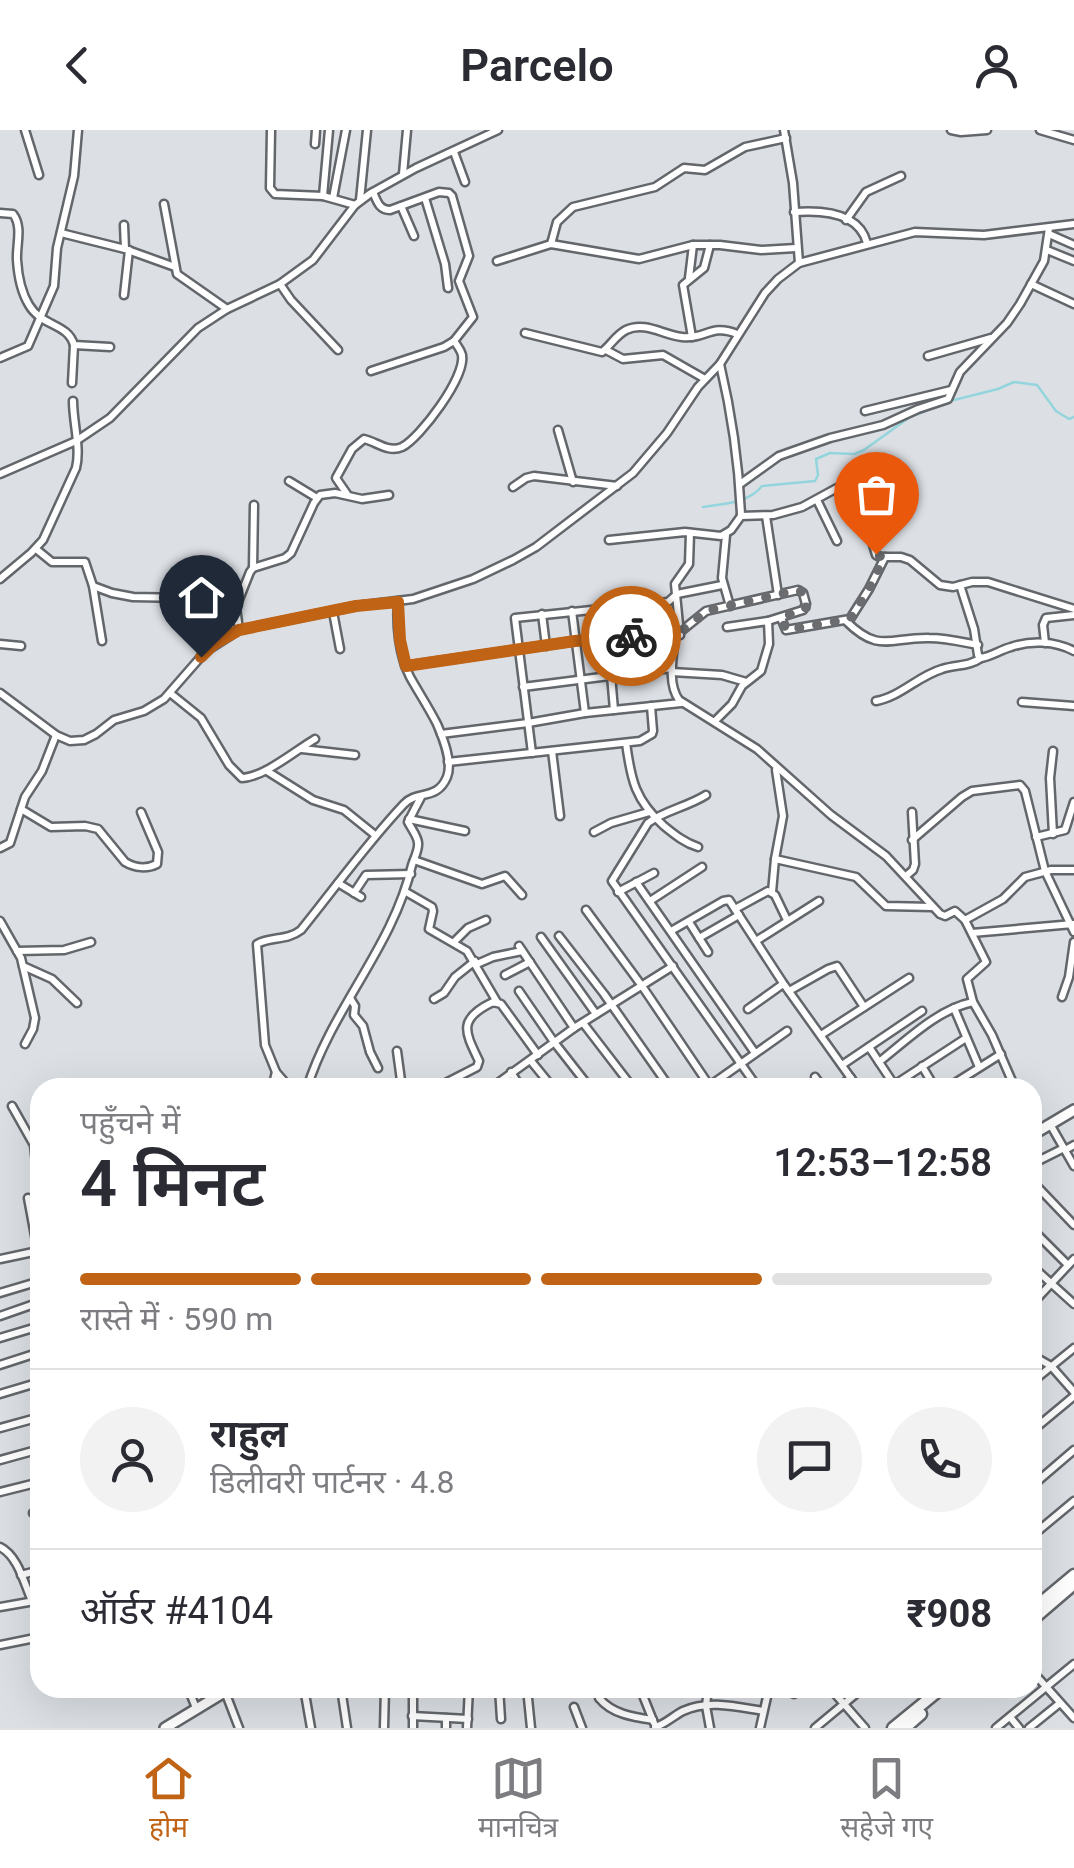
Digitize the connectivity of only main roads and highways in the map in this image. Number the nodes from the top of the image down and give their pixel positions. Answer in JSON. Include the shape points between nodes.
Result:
{"nodes":[{"id":1,"x":1074,"y":1575,"type":"edge"},
{"id":2,"x":1074,"y":1584,"type":"edge"},
{"id":3,"x":1042,"y":1602,"type":"edge"},
{"id":4,"x":1042,"y":1611,"type":"edge"},
{"id":5,"x":932,"y":1698,"type":"edge"},
{"id":6,"x":940,"y":1698,"type":"edge"},
{"id":7,"x":906,"y":1725,"type":"edge"}],
"edges":[{"from":1,"to":3,"type":"main road"},
{"from":2,"to":4,"type":"main road"},
{"from":5,"to":7,"type":"main road"},
{"from":6,"to":7,"type":"main road"}]}
